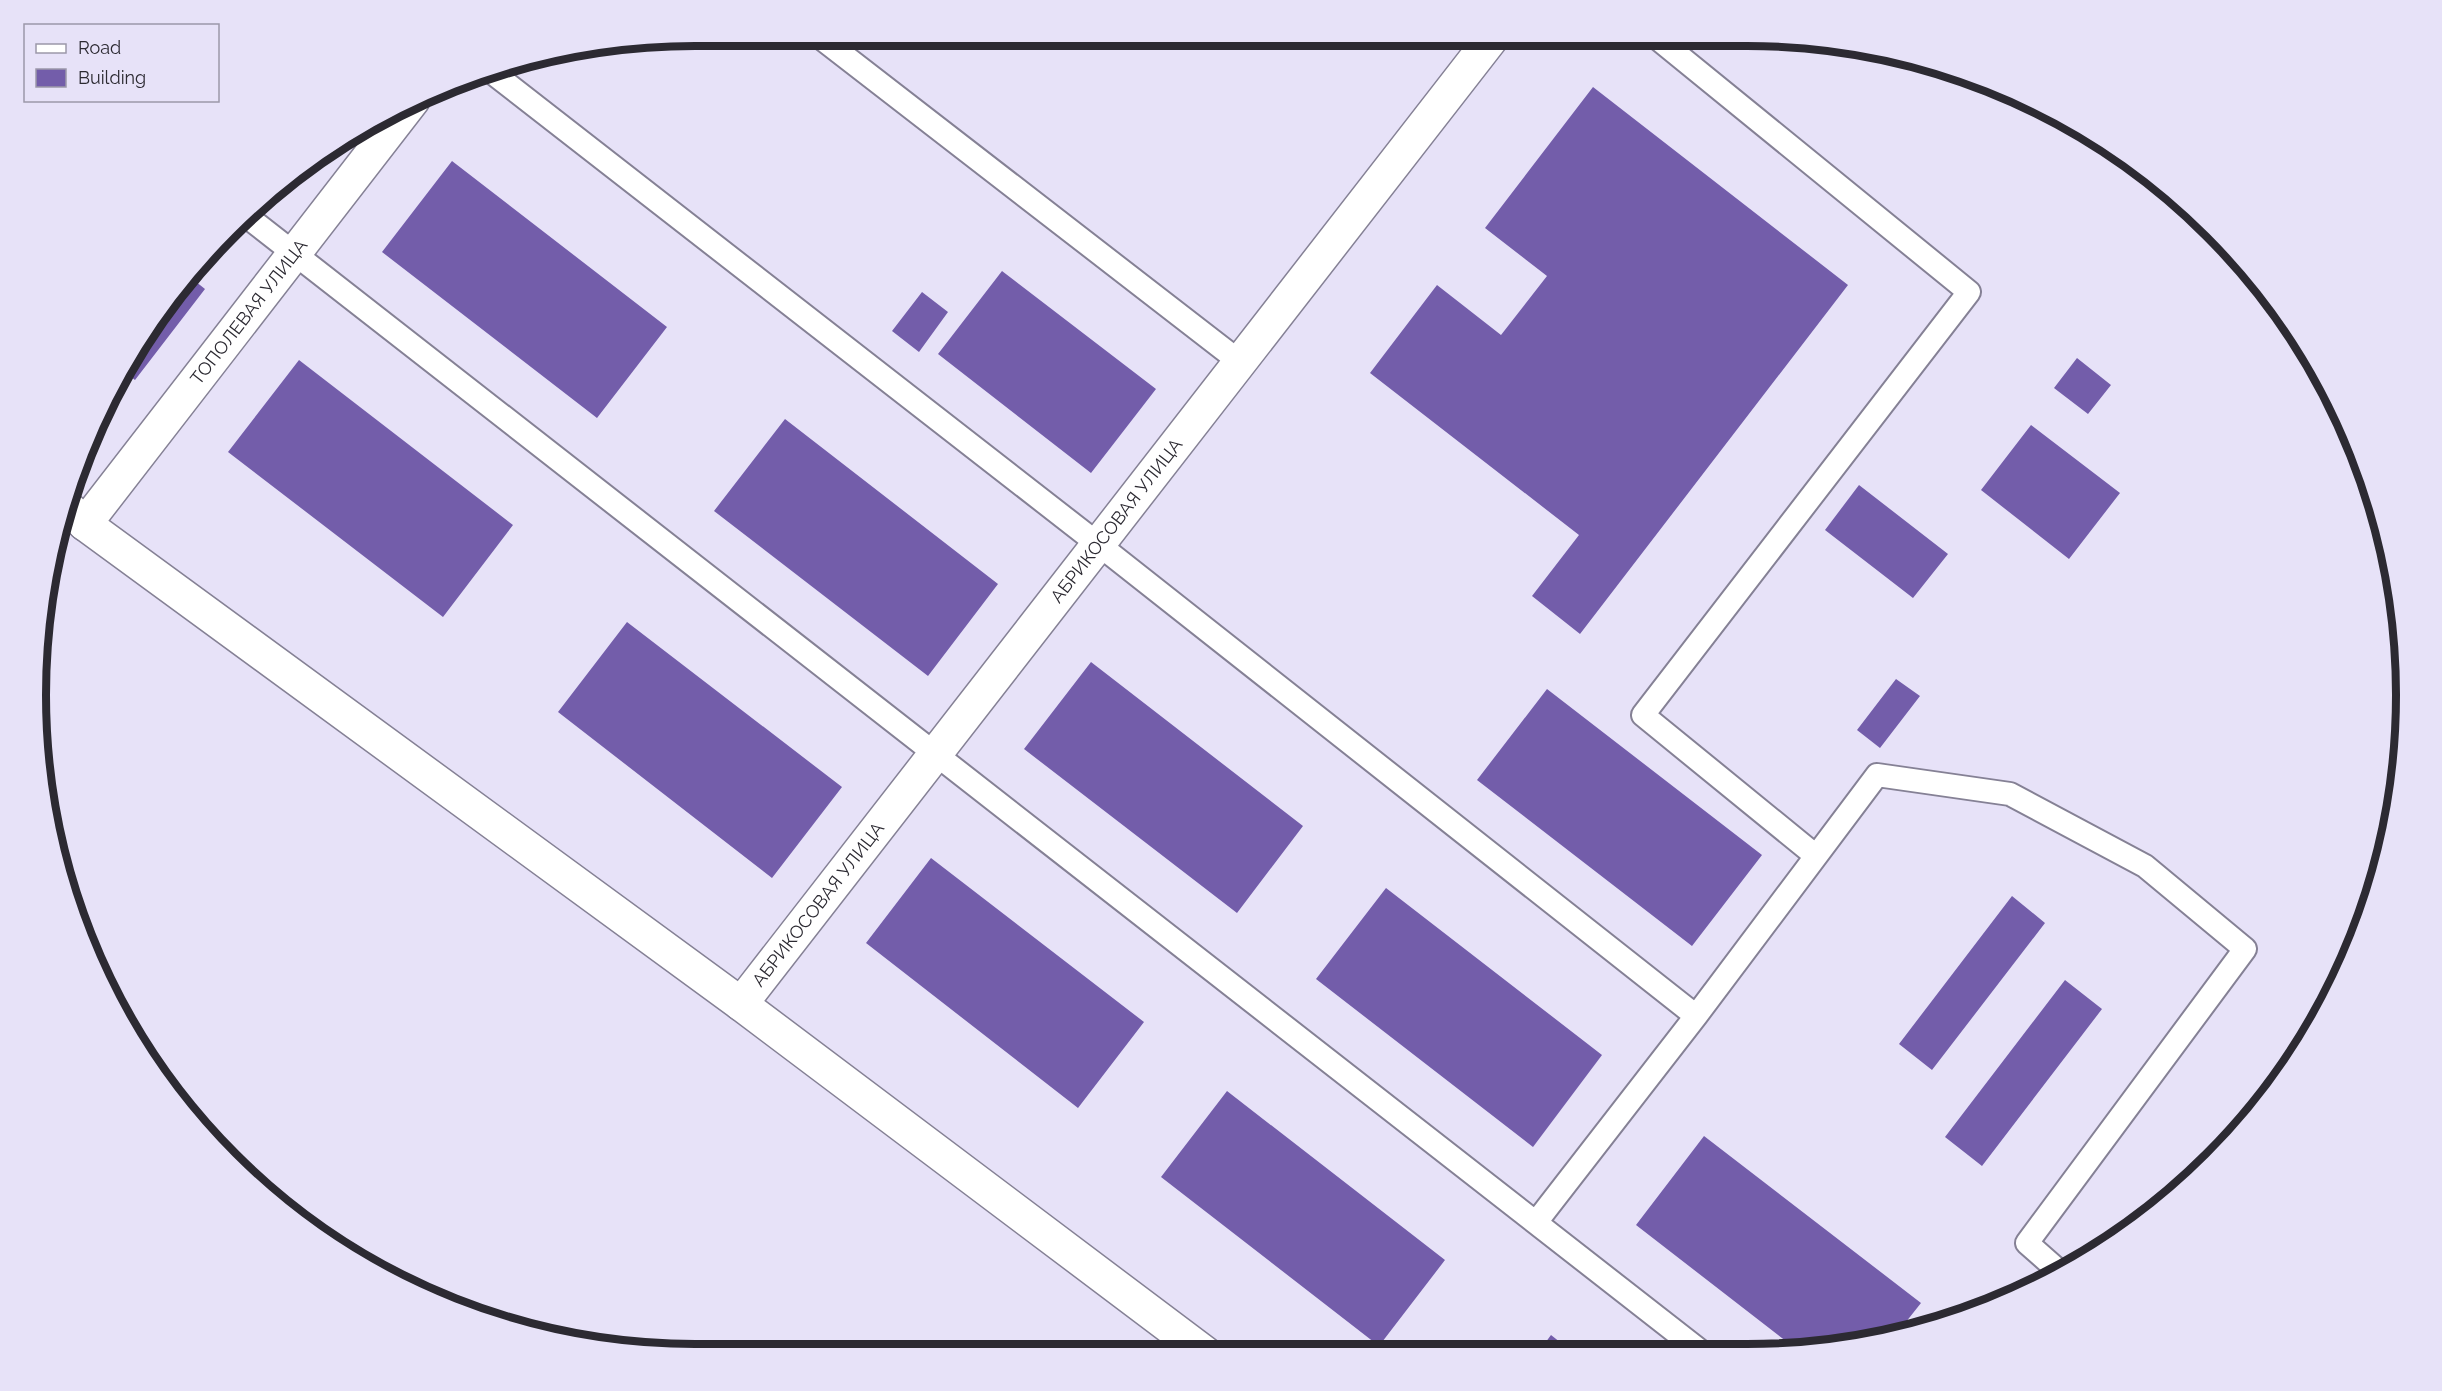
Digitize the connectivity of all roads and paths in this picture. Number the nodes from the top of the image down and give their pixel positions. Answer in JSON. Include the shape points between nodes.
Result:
{"nodes":[{"id":1,"x":831,"y":46,"type":"edge"},
{"id":2,"x":1486,"y":46,"type":"edge"},
{"id":3,"x":1667,"y":46,"type":"edge"},
{"id":4,"x":499,"y":78,"type":"edge"},
{"id":5,"x":399,"y":118,"type":"edge"},
{"id":6,"x":254,"y":222,"type":"edge"},
{"id":7,"x":295,"y":253,"type":"junction"},
{"id":8,"x":1240,"y":362,"type":"junction"},
{"id":9,"x":75,"y":515,"type":"edge"},
{"id":10,"x":1098,"y":544,"type":"junction"},
{"id":11,"x":936,"y":754,"type":"junction"},
{"id":12,"x":1816,"y":856,"type":"junction"},
{"id":13,"x":741,"y":1004,"type":"junction"},
{"id":14,"x":1696,"y":1016,"type":"junction"},
{"id":15,"x":1537,"y":1221,"type":"junction"},
{"id":16,"x":2054,"y":1267,"type":"edge"},
{"id":17,"x":1193,"y":1344,"type":"edge"},
{"id":18,"x":1691,"y":1344,"type":"edge"}],
"edges":[{"from":1,"to":8,"type":"lane"},
{"from":2,"to":8,"type":"street","name":"АБРИКОСОВАЯ УЛИЦА"},
{"from":3,"to":12,"type":"lane","via":[[1969,292],[1643,715]]},
{"from":4,"to":10,"type":"lane"},
{"from":5,"to":7,"type":"street","name":"ТОПОЛЕВАЯ УЛИЦА"},
{"from":6,"to":7,"type":"lane"},
{"from":7,"to":9,"type":"street","name":"ТОПОЛЕВАЯ УЛИЦА"},
{"from":7,"to":11,"type":"lane"},
{"from":8,"to":10,"type":"street","name":"АБРИКОСОВАЯ УЛИЦА"},
{"from":9,"to":13,"type":"street"},
{"from":10,"to":11,"type":"street","name":"АБРИКОСОВАЯ УЛИЦА"},
{"from":10,"to":14,"type":"lane"},
{"from":11,"to":13,"type":"street","name":"АБРИКОСОВАЯ УЛИЦА"},
{"from":11,"to":15,"type":"lane"},
{"from":12,"to":14,"type":"lane"},
{"from":12,"to":16,"type":"lane","via":[[1877,775],[2010,794],[2145,866],[2245,949],[2027,1243]]},
{"from":13,"to":17,"type":"street"},
{"from":14,"to":15,"type":"lane"},
{"from":15,"to":18,"type":"lane"}]}
